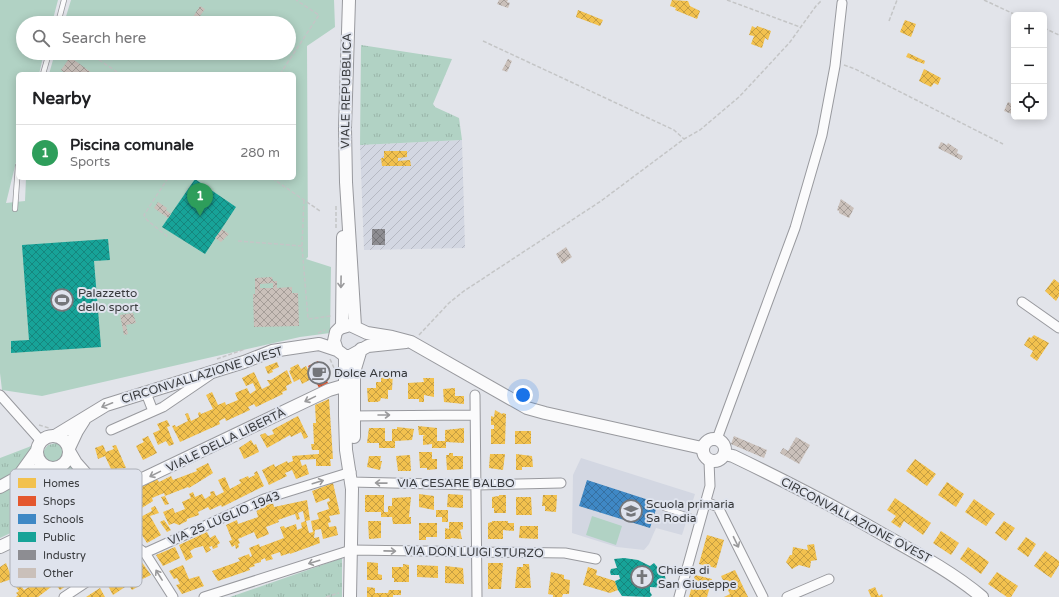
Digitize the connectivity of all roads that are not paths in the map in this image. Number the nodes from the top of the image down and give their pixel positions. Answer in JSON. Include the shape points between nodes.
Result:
{"nodes":[{"id":1,"x":64,"y":0,"type":"edge"},
{"id":2,"x":349,"y":0,"type":"edge"},
{"id":3,"x":842,"y":3,"type":"dead end"},
{"id":4,"x":60,"y":16,"type":"edge"},
{"id":5,"x":47,"y":60,"type":"edge"},
{"id":6,"x":44,"y":72,"type":"edge"},
{"id":7,"x":17,"y":180,"type":"edge"},
{"id":8,"x":346,"y":182,"type":"junction"},
{"id":9,"x":15,"y":209,"type":"dead end"},
{"id":10,"x":1022,"y":302,"type":"dead end"},
{"id":11,"x":357,"y":328,"type":"junction"},
{"id":12,"x":1059,"y":328,"type":"edge"},
{"id":13,"x":339,"y":329,"type":"junction"},
{"id":14,"x":409,"y":342,"type":"junction"},
{"id":15,"x":318,"y":344,"type":"junction"},
{"id":16,"x":359,"y":352,"type":"junction"},
{"id":17,"x":341,"y":353,"type":"junction"},
{"id":18,"x":217,"y":370,"type":"junction"},
{"id":19,"x":346,"y":385,"type":"junction"},
{"id":20,"x":146,"y":392,"type":"junction"},
{"id":21,"x":0,"y":395,"type":"edge"},
{"id":22,"x":475,"y":395,"type":"dead end"},
{"id":23,"x":152,"y":411,"type":"junction"},
{"id":24,"x":89,"y":414,"type":"junction"},
{"id":25,"x":475,"y":414,"type":"junction"},
{"id":26,"x":349,"y":416,"type":"junction"},
{"id":27,"x":111,"y":430,"type":"dead end"},
{"id":28,"x":55,"y":436,"type":"junction"},
{"id":29,"x":717,"y":439,"type":"junction"},
{"id":30,"x":39,"y":446,"type":"junction"},
{"id":31,"x":702,"y":448,"type":"junction"},
{"id":32,"x":69,"y":450,"type":"junction"},
{"id":33,"x":724,"y":454,"type":"junction"},
{"id":34,"x":709,"y":461,"type":"junction"},
{"id":35,"x":46,"y":467,"type":"junction"},
{"id":36,"x":61,"y":467,"type":"junction"},
{"id":37,"x":23,"y":469,"type":"edge"},
{"id":38,"x":40,"y":469,"type":"edge"},
{"id":39,"x":69,"y":469,"type":"edge"},
{"id":40,"x":82,"y":469,"type":"edge"},
{"id":41,"x":351,"y":477,"type":"junction"},
{"id":42,"x":142,"y":480,"type":"edge"},
{"id":43,"x":10,"y":481,"type":"edge"},
{"id":44,"x":562,"y":483,"type":"dead end"},
{"id":45,"x":476,"y":485,"type":"junction"},
{"id":46,"x":0,"y":486,"type":"edge"},
{"id":47,"x":706,"y":502,"type":"junction"},
{"id":48,"x":664,"y":508,"type":"dead end"},
{"id":49,"x":701,"y":520,"type":"junction"},
{"id":50,"x":10,"y":542,"type":"edge"},
{"id":51,"x":0,"y":547,"type":"edge"},
{"id":52,"x":142,"y":550,"type":"edge"},
{"id":53,"x":351,"y":550,"type":"junction"},
{"id":54,"x":142,"y":551,"type":"edge"},
{"id":55,"x":477,"y":552,"type":"junction"},
{"id":56,"x":596,"y":559,"type":"dead end"},
{"id":57,"x":829,"y":579,"type":"dead end"},
{"id":58,"x":80,"y":587,"type":"edge"},
{"id":59,"x":346,"y":595,"type":"edge"},
{"id":60,"x":64,"y":597,"type":"edge"},
{"id":61,"x":173,"y":597,"type":"edge"},
{"id":62,"x":204,"y":597,"type":"edge"},
{"id":63,"x":477,"y":597,"type":"edge"},
{"id":64,"x":679,"y":597,"type":"edge"},
{"id":65,"x":763,"y":597,"type":"edge"},
{"id":66,"x":787,"y":597,"type":"edge"},
{"id":67,"x":982,"y":597,"type":"edge"}],
"edges":[{"from":1,"to":4,"type":"lane"},
{"from":2,"to":8,"type":"street","name":"VIALE REPUBBLICA"},
{"from":3,"to":29,"type":"street","via":[[835,66],[822,135],[795,228]]},
{"from":5,"to":6,"type":"lane"},
{"from":7,"to":9,"type":"lane"},
{"from":8,"to":11,"type":"street","name":"VIALE REPUBBLICA"},
{"from":8,"to":13,"type":"street","name":"VIALE REPUBBLICA","one_way":true},
{"from":10,"to":12,"type":"street"},
{"from":11,"to":13,"type":"street"},
{"from":11,"to":14,"type":"street","via":[[367,333]]},
{"from":11,"to":16,"type":"street","via":[[364,338]]},
{"from":13,"to":15,"type":"street","name":"CIRCONVALLAZIONE OVEST"},
{"from":13,"to":17,"type":"street","via":[[334,341]]},
{"from":14,"to":16,"type":"street","via":[[368,346]]},
{"from":14,"to":31,"type":"street","via":[[527,408]]},
{"from":15,"to":17,"type":"street","name":"CIRCONVALLAZIONE OVEST"},
{"from":15,"to":18,"type":"street","name":"CIRCONVALLAZIONE OVEST","via":[[272,351]]},
{"from":16,"to":17,"type":"street","via":[[350,356]]},
{"from":16,"to":26,"type":"street"},
{"from":17,"to":19,"type":"street"},
{"from":18,"to":20,"type":"street","name":"CIRCONVALLAZIONE OVEST"},
{"from":18,"to":23,"type":"street","via":[[163,407]]},
{"from":19,"to":26,"type":"street"},
{"from":19,"to":42,"type":"street","name":"VIALE DELLA LIBERTÀ","one_way":true,"via":[[329,390]]},
{"from":20,"to":23,"type":"street"},
{"from":20,"to":24,"type":"street","name":"CIRCONVALLAZIONE OVEST","one_way":true,"via":[[106,405]]},
{"from":21,"to":30,"type":"street"},
{"from":22,"to":25,"type":"street"},
{"from":23,"to":27,"type":"street"},
{"from":24,"to":28,"type":"street","name":"CIRCONVALLAZIONE OVEST"},
{"from":24,"to":32,"type":"street","name":"CIRCONVALLAZIONE OVEST","via":[[77,431]]},
{"from":26,"to":25,"type":"street","one_way":true},
{"from":25,"to":45,"type":"street"},
{"from":26,"to":41,"type":"street","via":[[346,450]]},
{"from":28,"to":30,"type":"street","via":[[47,437]]},
{"from":28,"to":32,"type":"street","via":[[62,439]]},
{"from":29,"to":31,"type":"street","via":[[706,442]]},
{"from":29,"to":33,"type":"street","via":[[723,444]]},
{"from":30,"to":35,"type":"street","via":[[38,460]]},
{"from":30,"to":37,"type":"street"},
{"from":31,"to":34,"type":"street","via":[[704,456]]},
{"from":32,"to":36,"type":"street","via":[[66,462]]},
{"from":32,"to":40,"type":"street"},
{"from":33,"to":34,"type":"street","via":[[719,460]]},
{"from":33,"to":67,"type":"street","name":"CIRCONVALLAZIONE OVEST","via":[[813,495],[936,563]]},
{"from":34,"to":47,"type":"street","via":[[710,486]]},
{"from":35,"to":36,"type":"street"},
{"from":35,"to":38,"type":"street"},
{"from":36,"to":39,"type":"street"},
{"from":45,"to":41,"type":"street","name":"VIA CESARE BALBO","one_way":true},
{"from":52,"to":41,"type":"street","name":"VIA 25 LUGLIO 1943","one_way":true,"via":[[264,499]]},
{"from":41,"to":53,"type":"street"},
{"from":43,"to":46,"type":"street"},
{"from":44,"to":45,"type":"street","name":"VIA CESARE BALBO"},
{"from":45,"to":55,"type":"street"},
{"from":47,"to":49,"type":"street"},
{"from":47,"to":65,"type":"street","one_way":true,"via":[[718,507]]},
{"from":48,"to":49,"type":"lane"},
{"from":49,"to":64,"type":"street"},
{"from":50,"to":51,"type":"street","name":"VIALE DELLA LIBERTÀ"},
{"from":53,"to":55,"type":"street","name":"VIA DON LUIGI STURZO","one_way":true},
{"from":53,"to":59,"type":"street"},
{"from":53,"to":62,"type":"street","name":"VIA DON LUIGI STURZO","one_way":true},
{"from":61,"to":54,"type":"street","one_way":true},
{"from":55,"to":56,"type":"street","name":"VIA DON LUIGI STURZO","via":[[565,553]]},
{"from":55,"to":63,"type":"street"},
{"from":57,"to":66,"type":"street"},
{"from":58,"to":60,"type":"street","name":"VIA 25 LUGLIO 1943"}]}
